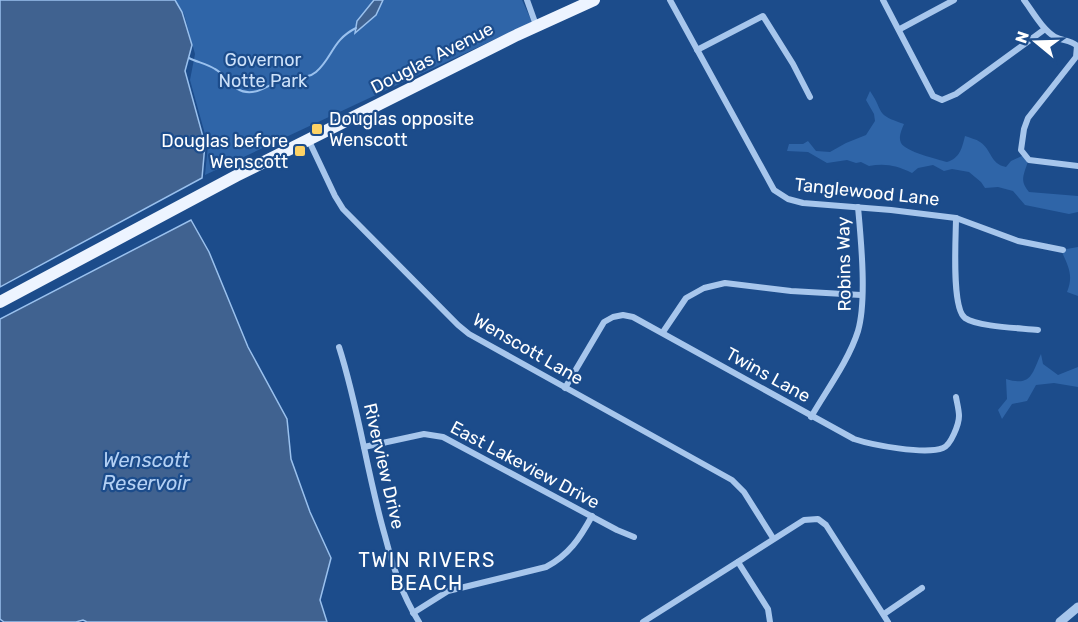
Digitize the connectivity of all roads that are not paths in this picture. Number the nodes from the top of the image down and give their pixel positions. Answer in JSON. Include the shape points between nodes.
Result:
{"nodes":[{"id":1,"x":527,"y":0,"type":"edge"},
{"id":2,"x":594,"y":0,"type":"edge"},
{"id":3,"x":670,"y":0,"type":"edge"},
{"id":4,"x":883,"y":0,"type":"edge"},
{"id":5,"x":954,"y":0,"type":"edge"},
{"id":6,"x":1024,"y":0,"type":"edge"},
{"id":7,"x":536,"y":25,"type":"junction"},
{"id":8,"x":900,"y":29,"type":"junction"},
{"id":9,"x":1045,"y":29,"type":"junction"},
{"id":10,"x":1077,"y":46,"type":"edge"},
{"id":11,"x":697,"y":50,"type":"junction"},
{"id":12,"x":810,"y":97,"type":"dead end"},
{"id":13,"x":309,"y":141,"type":"junction"},
{"id":14,"x":1078,"y":166,"type":"edge"},
{"id":15,"x":858,"y":207,"type":"junction"},
{"id":16,"x":956,"y":218,"type":"junction"},
{"id":17,"x":1063,"y":250,"type":"dead end"},
{"id":18,"x":861,"y":295,"type":"junction"},
{"id":19,"x":0,"y":302,"type":"edge"},
{"id":20,"x":1038,"y":330,"type":"dead end"},
{"id":21,"x":663,"y":332,"type":"junction"},
{"id":22,"x":339,"y":347,"type":"dead end"},
{"id":23,"x":565,"y":388,"type":"junction"},
{"id":24,"x":956,"y":397,"type":"dead end"},
{"id":25,"x":811,"y":417,"type":"junction"},
{"id":26,"x":364,"y":447,"type":"junction"},
{"id":27,"x":592,"y":516,"type":"junction"},
{"id":28,"x":634,"y":537,"type":"dead end"},
{"id":29,"x":772,"y":538,"type":"junction"},
{"id":30,"x":738,"y":562,"type":"junction"},
{"id":31,"x":922,"y":588,"type":"dead end"},
{"id":32,"x":1078,"y":607,"type":"edge"},
{"id":33,"x":413,"y":613,"type":"junction"},
{"id":34,"x":884,"y":614,"type":"junction"},
{"id":35,"x":418,"y":622,"type":"edge"},
{"id":36,"x":643,"y":622,"type":"edge"},
{"id":37,"x":770,"y":622,"type":"edge"},
{"id":38,"x":888,"y":622,"type":"edge"},
{"id":39,"x":1060,"y":622,"type":"edge"}],
"edges":[{"from":1,"to":7,"type":"street"},
{"from":2,"to":7,"type":"main road","name":"Douglas Avenue"},
{"from":3,"to":11,"type":"street","name":"Tanglewood Lane"},
{"from":4,"to":8,"type":"street"},
{"from":5,"to":8,"type":"street"},
{"from":6,"to":9,"type":"street"},
{"from":7,"to":13,"type":"main road","name":"Douglas Avenue"},
{"from":8,"to":9,"type":"street","via":[[933,96],[942,100],[956,94]]},
{"from":9,"to":10,"type":"street"},
{"from":10,"to":14,"type":"street","via":[[1076,57],[1028,118],[1021,150],[1029,160]]},
{"from":11,"to":12,"type":"street","via":[[763,16]]},
{"from":11,"to":15,"type":"street","name":"Tanglewood Lane","via":[[774,190],[803,203]]},
{"from":13,"to":19,"type":"main road","name":"Douglas Avenue"},
{"from":13,"to":23,"type":"street","name":"Wenscott Lane","via":[[343,209],[458,326]]},
{"from":15,"to":16,"type":"street","name":"Tanglewood Lane"},
{"from":15,"to":18,"type":"street","name":"Robins Way"},
{"from":16,"to":17,"type":"street","name":"Tanglewood Lane","via":[[1018,242]]},
{"from":16,"to":20,"type":"street","via":[[956,290],[961,314],[970,321]]},
{"from":18,"to":21,"type":"street","via":[[725,283],[686,298]]},
{"from":18,"to":25,"type":"street","name":"Robins Way","via":[[857,333]]},
{"from":21,"to":23,"type":"street","name":"Twins Lane","via":[[633,317],[613,316],[604,322]]},
{"from":21,"to":25,"type":"street","name":"Twins Lane"},
{"from":22,"to":26,"type":"street","name":"Riverview Drive"},
{"from":23,"to":29,"type":"street","name":"Wenscott Lane","via":[[732,480],[744,492]]},
{"from":24,"to":25,"type":"street","name":"Twins Lane","via":[[960,417],[949,444],[935,450],[873,445]]},
{"from":26,"to":27,"type":"street","name":"East Lakeview Drive","via":[[424,434],[443,437]]},
{"from":26,"to":33,"type":"street","name":"Riverview Drive","via":[[400,590]]},
{"from":27,"to":28,"type":"street","name":"East Lakeview Drive"},
{"from":27,"to":33,"type":"street","via":[[573,548],[558,561],[448,591]]},
{"from":29,"to":30,"type":"street"},
{"from":29,"to":34,"type":"street","via":[[809,518],[822,521]]},
{"from":30,"to":36,"type":"street"},
{"from":30,"to":37,"type":"street","via":[[768,609]]},
{"from":31,"to":34,"type":"street"},
{"from":32,"to":39,"type":"street"},
{"from":33,"to":35,"type":"street","name":"Riverview Drive"},
{"from":34,"to":38,"type":"street"}]}
